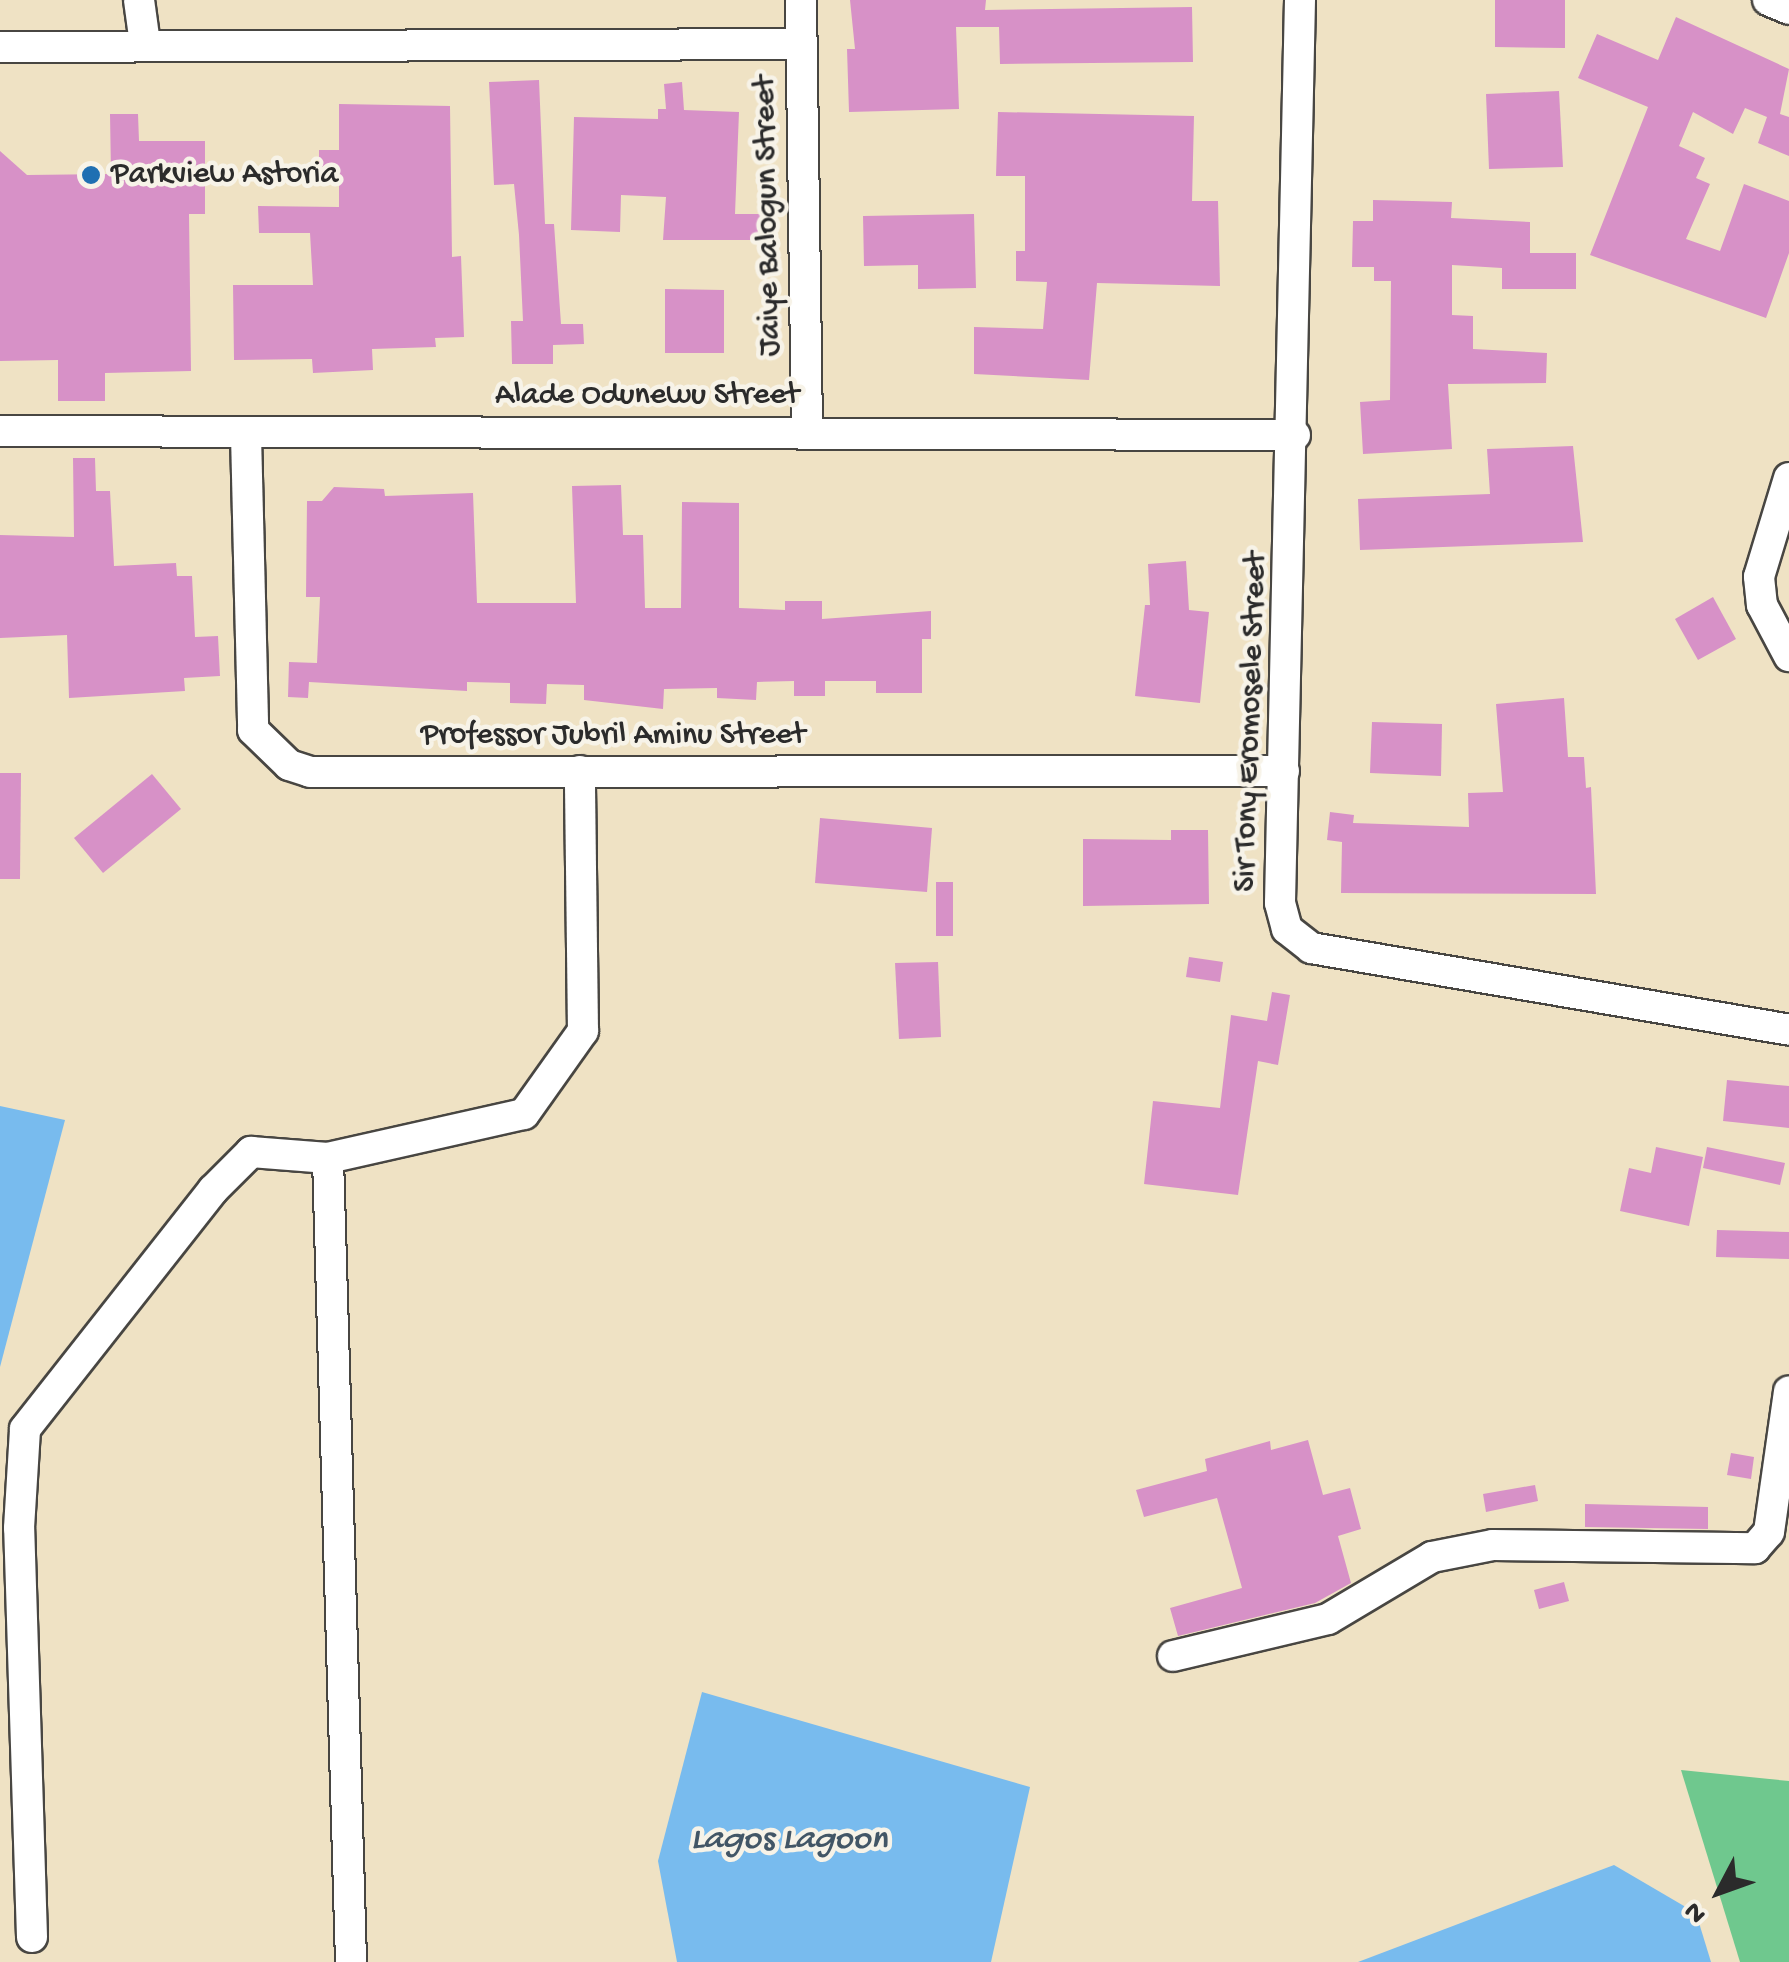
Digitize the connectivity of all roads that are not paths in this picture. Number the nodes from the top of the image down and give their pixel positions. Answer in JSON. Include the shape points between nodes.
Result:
{"nodes":[{"id":1,"x":139,"y":0,"type":"edge"},
{"id":2,"x":801,"y":0,"type":"edge"},
{"id":3,"x":1300,"y":0,"type":"edge"},
{"id":4,"x":1768,"y":0,"type":"edge"},
{"id":5,"x":1789,"y":9,"type":"edge"},
{"id":6,"x":145,"y":44,"type":"junction"},
{"id":7,"x":801,"y":44,"type":"junction"},
{"id":8,"x":0,"y":47,"type":"edge"},
{"id":9,"x":807,"y":430,"type":"junction"},
{"id":10,"x":0,"y":431,"type":"edge"},
{"id":11,"x":246,"y":434,"type":"junction"},
{"id":12,"x":1295,"y":435,"type":"junction"},
{"id":13,"x":1789,"y":478,"type":"edge"},
{"id":14,"x":1789,"y":656,"type":"edge"},
{"id":15,"x":580,"y":771,"type":"junction"},
{"id":16,"x":1284,"y":772,"type":"junction"},
{"id":17,"x":1789,"y":1030,"type":"edge"},
{"id":18,"x":328,"y":1158,"type":"junction"},
{"id":19,"x":1789,"y":1391,"type":"edge"},
{"id":20,"x":1173,"y":1656,"type":"dead end"},
{"id":21,"x":32,"y":1938,"type":"dead end"},
{"id":22,"x":351,"y":1962,"type":"edge"}],
"edges":[{"from":1,"to":6,"type":"street"},
{"from":2,"to":7,"type":"street","name":"Jaiye Balogun Street"},
{"from":3,"to":12,"type":"street","name":"Sir Tony Eromosele Street"},
{"from":4,"to":5,"type":"street"},
{"from":6,"to":7,"type":"street"},
{"from":6,"to":8,"type":"street"},
{"from":7,"to":9,"type":"street","name":"Jaiye Balogun Street"},
{"from":9,"to":11,"type":"street","name":"Alade Odunewu Street"},
{"from":9,"to":12,"type":"street","name":"Alade Odunewu Street"},
{"from":10,"to":11,"type":"street","name":"Alade Odunewu Street"},
{"from":11,"to":15,"type":"street","name":"Professor Jubril Aminu Street","via":[[253,730],[268,751],[310,772]]},
{"from":12,"to":16,"type":"street","name":"Sir Tony Eromosele Street"},
{"from":13,"to":14,"type":"street","via":[[1759,577],[1762,605]]},
{"from":15,"to":16,"type":"street","name":"Professor Jubril Aminu Street"},
{"from":15,"to":18,"type":"street","via":[[583,1031],[524,1114]]},
{"from":16,"to":17,"type":"street","name":"Sir Tony Eromosele Street","via":[[1280,903],[1287,929],[1312,948]]},
{"from":18,"to":21,"type":"street","via":[[251,1152],[212,1190],[26,1429],[18,1528]]},
{"from":18,"to":22,"type":"street"},
{"from":19,"to":20,"type":"street","via":[[1769,1532],[1755,1548],[1527,1544],[1432,1558],[1328,1619]]}]}
